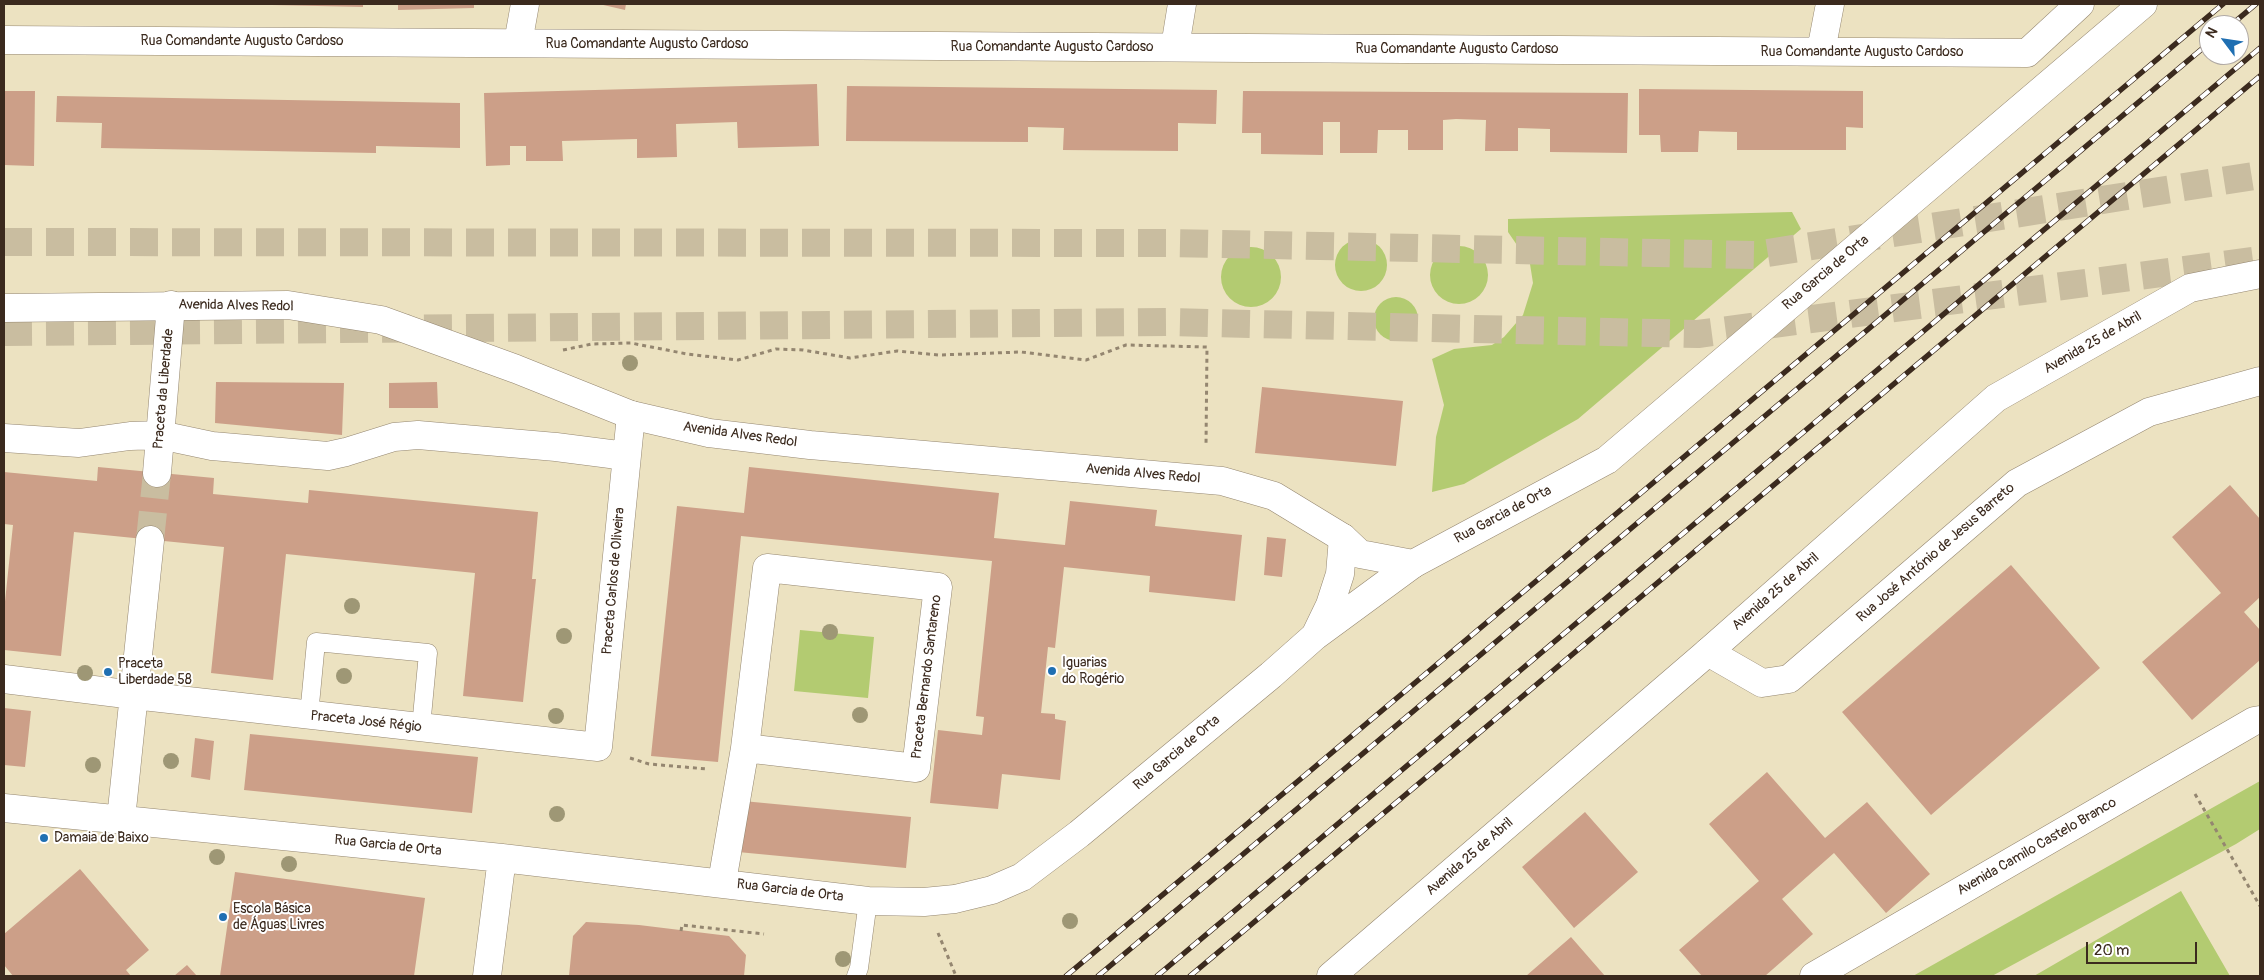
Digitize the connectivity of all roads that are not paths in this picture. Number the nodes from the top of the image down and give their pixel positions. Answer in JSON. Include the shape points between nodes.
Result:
{"nodes":[{"id":1,"x":525,"y":4,"type":"edge"},
{"id":2,"x":1182,"y":4,"type":"edge"},
{"id":3,"x":1830,"y":4,"type":"edge"},
{"id":4,"x":2080,"y":4,"type":"edge"},
{"id":5,"x":2143,"y":4,"type":"edge"},
{"id":6,"x":4,"y":40,"type":"edge"},
{"id":7,"x":518,"y":43,"type":"junction"},
{"id":8,"x":1175,"y":47,"type":"junction"},
{"id":9,"x":1821,"y":51,"type":"junction"},
{"id":10,"x":2260,"y":274,"type":"edge"},
{"id":11,"x":171,"y":305,"type":"junction"},
{"id":12,"x":4,"y":308,"type":"edge"},
{"id":13,"x":2260,"y":381,"type":"edge"},
{"id":14,"x":632,"y":415,"type":"junction"},
{"id":15,"x":160,"y":435,"type":"junction"},
{"id":16,"x":4,"y":438,"type":"edge"},
{"id":17,"x":626,"y":456,"type":"junction"},
{"id":18,"x":156,"y":473,"type":"tunnel mouth"},
{"id":19,"x":1343,"y":538,"type":"junction"},
{"id":20,"x":150,"y":540,"type":"tunnel mouth"},
{"id":21,"x":1413,"y":564,"type":"junction"},
{"id":22,"x":1315,"y":636,"type":"junction"},
{"id":23,"x":1708,"y":652,"type":"junction"},
{"id":24,"x":4,"y":679,"type":"edge"},
{"id":25,"x":134,"y":696,"type":"junction"},
{"id":26,"x":309,"y":715,"type":"junction"},
{"id":27,"x":2260,"y":720,"type":"edge"},
{"id":28,"x":421,"y":727,"type":"junction"},
{"id":29,"x":598,"y":747,"type":"joint"},
{"id":30,"x":746,"y":748,"type":"junction"},
{"id":31,"x":4,"y":808,"type":"edge"},
{"id":32,"x":121,"y":819,"type":"junction"},
{"id":33,"x":502,"y":858,"type":"junction"},
{"id":34,"x":722,"y":882,"type":"junction"},
{"id":35,"x":868,"y":901,"type":"junction"},
{"id":36,"x":487,"y":976,"type":"edge"},
{"id":37,"x":856,"y":976,"type":"edge"},
{"id":38,"x":1331,"y":976,"type":"edge"},
{"id":39,"x":1814,"y":976,"type":"edge"}],
"edges":[{"from":1,"to":7,"type":"street"},
{"from":2,"to":8,"type":"street"},
{"from":3,"to":9,"type":"street"},
{"from":4,"to":9,"type":"street","name":"Rua Comandante Augusto Cardoso","via":[[2027,53]]},
{"from":5,"to":21,"type":"street","name":"Rua Garcia de Orta","via":[[1607,460]]},
{"from":6,"to":7,"type":"street","name":"Rua Comandante Augusto Cardoso"},
{"from":7,"to":8,"type":"street","name":"Rua Comandante Augusto Cardoso"},
{"from":8,"to":9,"type":"street","name":"Rua Comandante Augusto Cardoso"},
{"from":10,"to":23,"type":"street","name":"Avenida 25 de Abril","via":[[2190,288],[1996,398]]},
{"from":11,"to":12,"type":"street","name":"Avenida Alves Redol"},
{"from":11,"to":14,"type":"street","name":"Avenida Alves Redol","via":[[288,305],[381,320]]},
{"from":11,"to":15,"type":"street","name":"Praceta da Liberdade"},
{"from":13,"to":23,"type":"street","name":"Rua José António de Jesus Barreto","via":[[2149,412],[2017,483],[1790,679],[1762,683]]},
{"from":14,"to":17,"type":"street","name":"Praceta Carlos de Oliveira"},
{"from":14,"to":19,"type":"street","name":"Avenida Alves Redol","via":[[709,433],[810,445],[1222,481],[1274,496]]},
{"from":15,"to":16,"type":"street","via":[[79,444]]},
{"from":15,"to":17,"type":"street","via":[[212,446],[309,455],[337,454],[394,437],[418,435]]},
{"from":15,"to":18,"type":"street","name":"Praceta da Liberdade"},
{"from":17,"to":29,"type":"street","name":"Praceta Carlos de Oliveira"},
{"from":19,"to":21,"type":"street","name":"Avenida Alves Redol","via":[[1360,554]]},
{"from":19,"to":22,"type":"street","via":[[1340,574],[1330,606]]},
{"from":20,"to":25,"type":"street"},
{"from":21,"to":22,"type":"street","name":"Rua Garcia de Orta"},
{"from":22,"to":35,"type":"street","name":"Rua Garcia de Orta","via":[[1086,828],[1022,877],[992,890],[955,899]]},
{"from":23,"to":38,"type":"street","name":"Avenida 25 de Abril"},
{"from":24,"to":25,"type":"street"},
{"from":25,"to":26,"type":"street","name":"Praceta José Régio"},
{"from":25,"to":32,"type":"street"},
{"from":26,"to":28,"type":"street","name":"Praceta José Régio"},
{"from":26,"to":28,"type":"lane","via":[[316,642],[428,653]]},
{"from":27,"to":39,"type":"street","name":"Avenida Camilo Castelo Branco"},
{"from":28,"to":29,"type":"street","name":"Praceta José Régio"},
{"from":30,"to":30,"type":"street","name":"Praceta Bernardo Santareno","via":[[916,768],[938,587],[767,568]]},
{"from":30,"to":34,"type":"street","name":"Praceta Bernardo Santareno"},
{"from":31,"to":32,"type":"street","name":"Rua Garcia de Orta"},
{"from":32,"to":33,"type":"street","name":"Rua Garcia de Orta"},
{"from":33,"to":34,"type":"street","name":"Rua Garcia de Orta"},
{"from":33,"to":36,"type":"street"},
{"from":34,"to":35,"type":"street","name":"Rua Garcia de Orta"},
{"from":35,"to":37,"type":"lane"}]}
